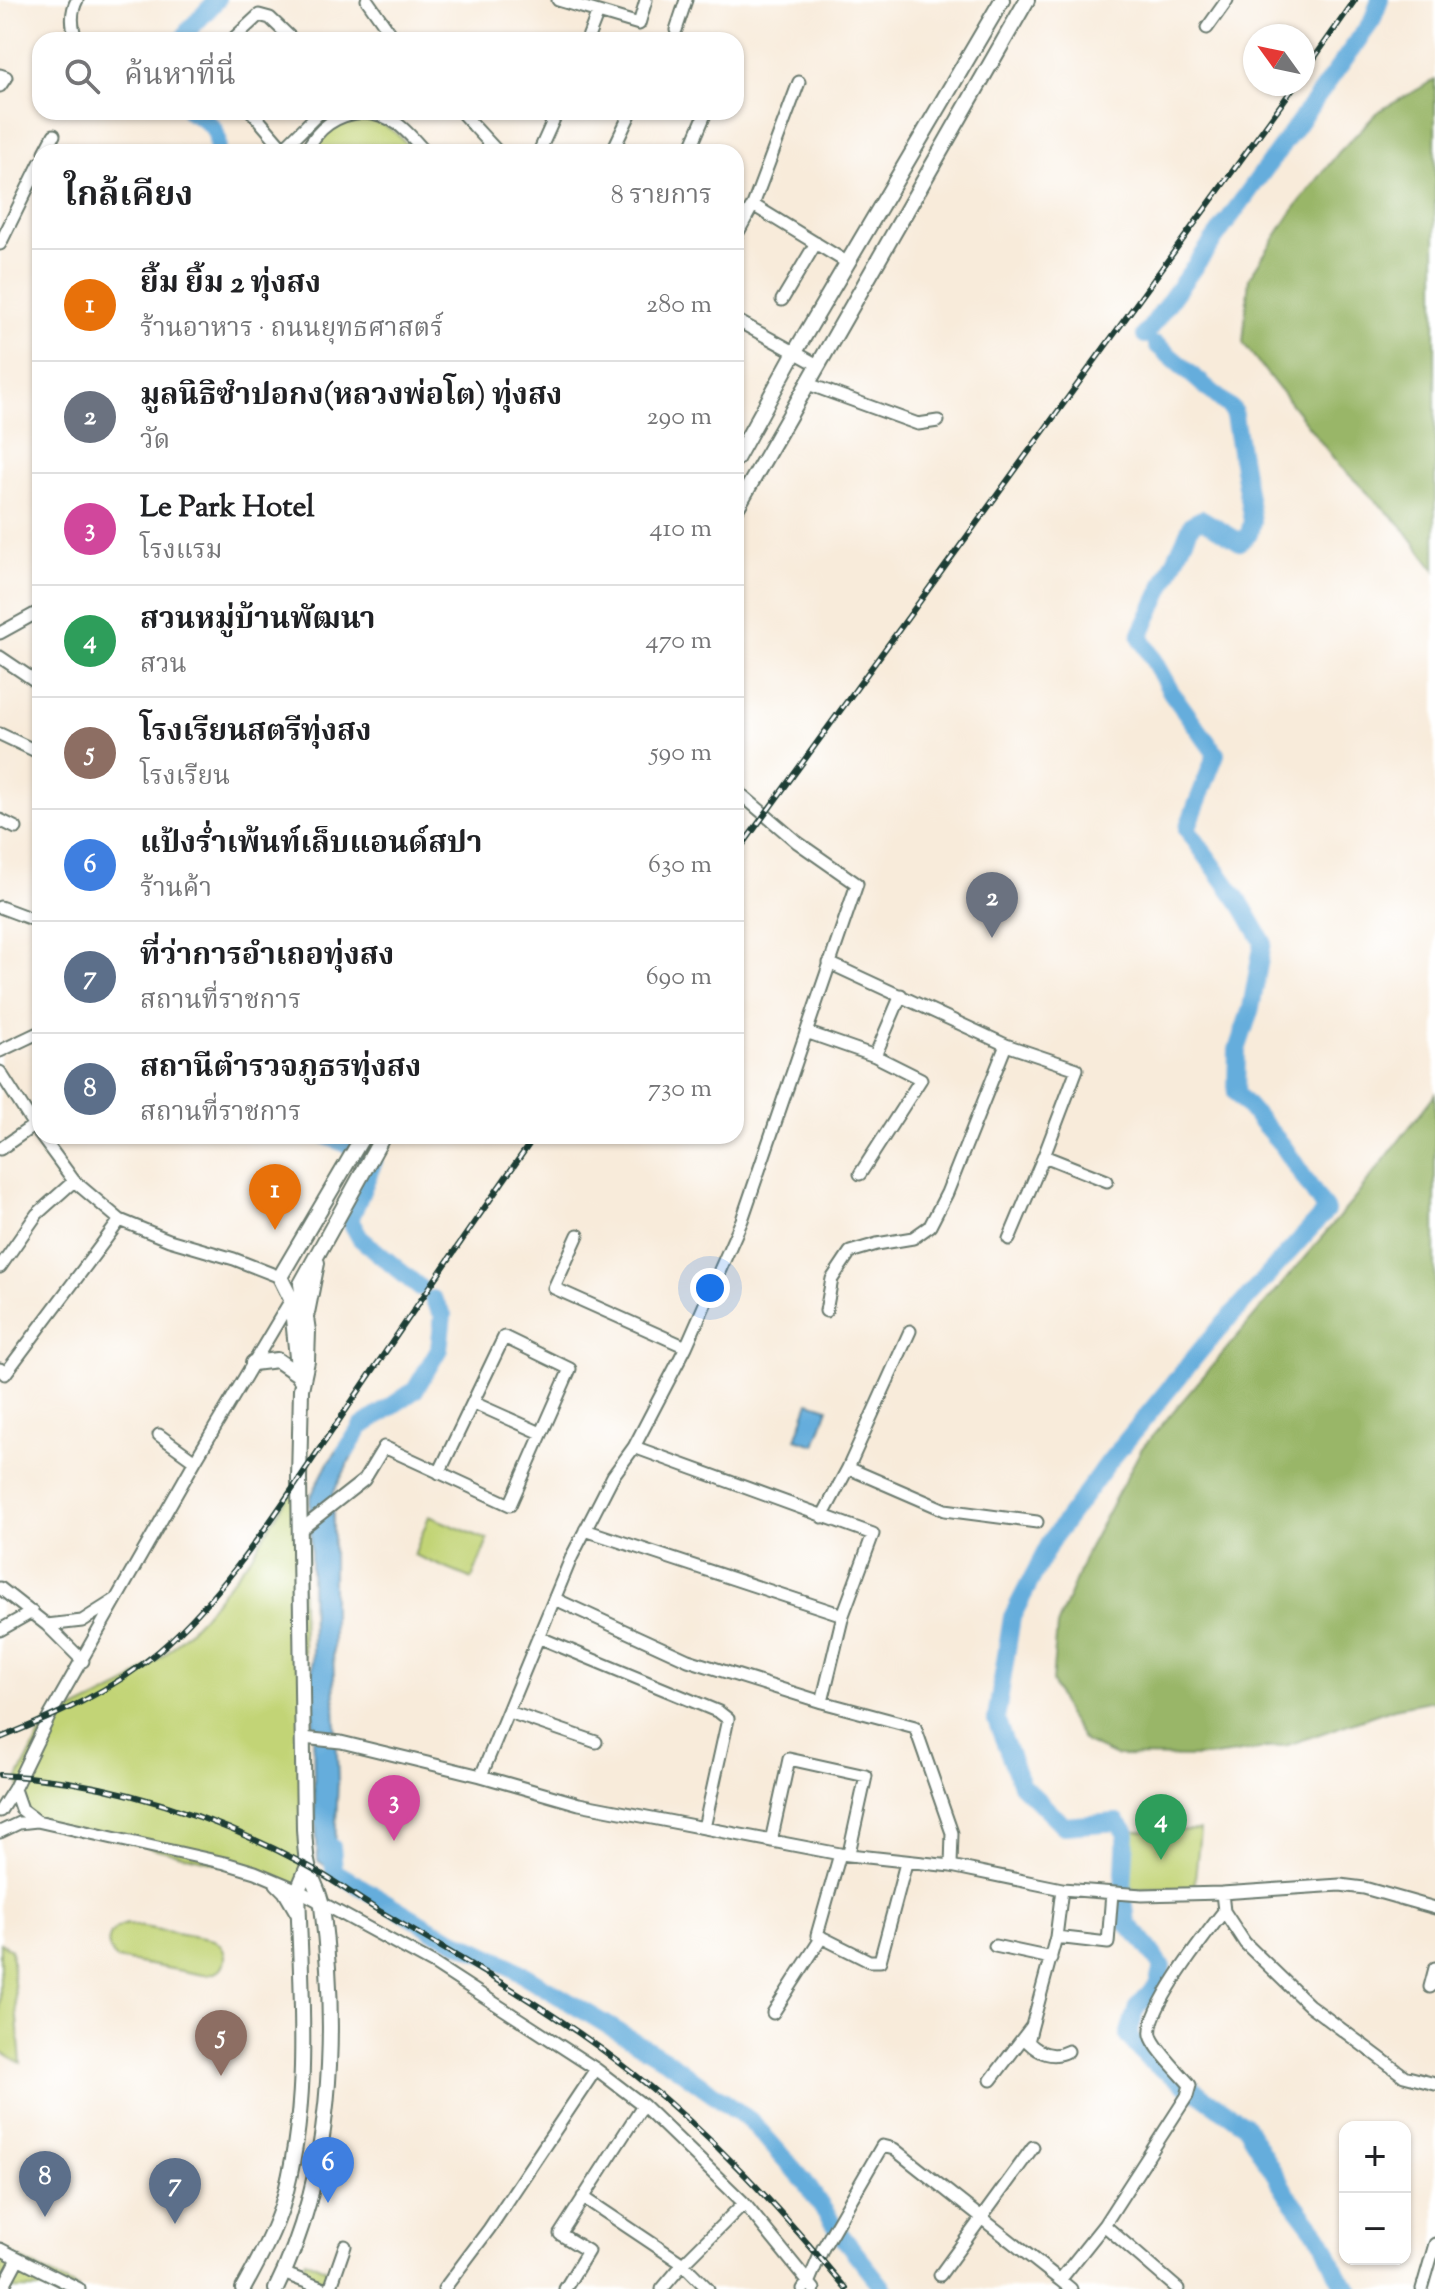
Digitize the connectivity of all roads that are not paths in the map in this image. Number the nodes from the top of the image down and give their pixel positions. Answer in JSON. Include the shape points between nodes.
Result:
{"nodes":[{"id":1,"x":77,"y":0,"type":"edge"},
{"id":2,"x":367,"y":0,"type":"edge"},
{"id":3,"x":558,"y":0,"type":"edge"},
{"id":4,"x":646,"y":0,"type":"edge"},
{"id":5,"x":686,"y":0,"type":"edge"},
{"id":6,"x":1002,"y":0,"type":"edge"},
{"id":7,"x":1027,"y":0,"type":"edge"},
{"id":8,"x":1227,"y":0,"type":"edge"},
{"id":9,"x":574,"y":2,"type":"edge"},
{"id":10,"x":598,"y":12,"type":"junction"},
{"id":11,"x":1207,"y":28,"type":"dead end"},
{"id":12,"x":676,"y":30,"type":"dead end"},
{"id":13,"x":74,"y":32,"type":"edge"},
{"id":14,"x":241,"y":32,"type":"edge"},
{"id":15,"x":285,"y":32,"type":"edge"},
{"id":16,"x":389,"y":32,"type":"edge"},
{"id":17,"x":590,"y":32,"type":"edge"},
{"id":18,"x":0,"y":75,"type":"edge"},
{"id":19,"x":799,"y":82,"type":"dead end"},
{"id":20,"x":0,"y":86,"type":"edge"},
{"id":21,"x":258,"y":120,"type":"edge"},
{"id":22,"x":312,"y":120,"type":"edge"},
{"id":23,"x":332,"y":120,"type":"edge"},
{"id":24,"x":398,"y":120,"type":"edge"},
{"id":25,"x":468,"y":120,"type":"edge"},
{"id":26,"x":553,"y":120,"type":"edge"},
{"id":27,"x":627,"y":120,"type":"edge"},
{"id":28,"x":703,"y":120,"type":"edge"},
{"id":29,"x":54,"y":135,"type":"dead end"},
{"id":30,"x":49,"y":144,"type":"edge"},
{"id":31,"x":276,"y":144,"type":"edge"},
{"id":32,"x":287,"y":144,"type":"edge"},
{"id":33,"x":311,"y":144,"type":"edge"},
{"id":34,"x":418,"y":144,"type":"edge"},
{"id":35,"x":491,"y":144,"type":"edge"},
{"id":36,"x":543,"y":144,"type":"edge"},
{"id":37,"x":616,"y":144,"type":"edge"},
{"id":38,"x":692,"y":144,"type":"edge"},
{"id":39,"x":32,"y":179,"type":"edge"},
{"id":40,"x":753,"y":205,"type":"junction"},
{"id":41,"x":744,"y":221,"type":"edge"},
{"id":42,"x":816,"y":243,"type":"junction"},
{"id":43,"x":0,"y":244,"type":"edge"},
{"id":44,"x":848,"y":263,"type":"junction"},
{"id":45,"x":782,"y":300,"type":"dead end"},
{"id":46,"x":744,"y":324,"type":"edge"},
{"id":47,"x":795,"y":352,"type":"junction"},
{"id":48,"x":818,"y":365,"type":"junction"},
{"id":49,"x":808,"y":384,"type":"junction"},
{"id":50,"x":938,"y":421,"type":"dead end"},
{"id":51,"x":744,"y":444,"type":"edge"},
{"id":52,"x":744,"y":495,"type":"edge"},
{"id":53,"x":32,"y":615,"type":"edge"},
{"id":54,"x":0,"y":633,"type":"edge"},
{"id":55,"x":0,"y":657,"type":"edge"},
{"id":56,"x":32,"y":679,"type":"edge"},
{"id":57,"x":0,"y":734,"type":"edge"},
{"id":58,"x":32,"y":749,"type":"edge"},
{"id":59,"x":744,"y":797,"type":"edge"},
{"id":60,"x":0,"y":820,"type":"edge"},
{"id":61,"x":16,"y":828,"type":"dead end"},
{"id":62,"x":0,"y":907,"type":"edge"},
{"id":63,"x":32,"y":919,"type":"edge"},
{"id":64,"x":829,"y":963,"type":"junction"},
{"id":65,"x":901,"y":995,"type":"junction"},
{"id":66,"x":806,"y":1032,"type":"junction"},
{"id":67,"x":32,"y":1036,"type":"edge"},
{"id":68,"x":1006,"y":1045,"type":"junction"},
{"id":69,"x":0,"y":1051,"type":"edge"},
{"id":70,"x":875,"y":1056,"type":"junction"},
{"id":71,"x":0,"y":1072,"type":"edge"},
{"id":72,"x":32,"y":1119,"type":"edge"},
{"id":73,"x":32,"y":1133,"type":"edge"},
{"id":74,"x":49,"y":1144,"type":"edge"},
{"id":75,"x":359,"y":1144,"type":"edge"},
{"id":76,"x":378,"y":1144,"type":"edge"},
{"id":77,"x":0,"y":1149,"type":"edge"},
{"id":78,"x":1044,"y":1156,"type":"junction"},
{"id":79,"x":860,"y":1174,"type":"dead end"},
{"id":80,"x":74,"y":1181,"type":"junction"},
{"id":81,"x":1107,"y":1181,"type":"dead end"},
{"id":82,"x":120,"y":1220,"type":"junction"},
{"id":83,"x":578,"y":1235,"type":"dead end"},
{"id":84,"x":1009,"y":1239,"type":"dead end"},
{"id":85,"x":319,"y":1251,"type":"junction"},
{"id":86,"x":0,"y":1267,"type":"edge"},
{"id":87,"x":280,"y":1277,"type":"junction"},
{"id":88,"x":301,"y":1284,"type":"junction"},
{"id":89,"x":291,"y":1299,"type":"junction"},
{"id":90,"x":826,"y":1311,"type":"dead end"},
{"id":91,"x":306,"y":1317,"type":"junction"},
{"id":92,"x":910,"y":1331,"type":"dead end"},
{"id":93,"x":686,"y":1347,"type":"junction"},
{"id":94,"x":253,"y":1363,"type":"junction"},
{"id":95,"x":2,"y":1374,"type":"edge"},
{"id":96,"x":300,"y":1382,"type":"junction"},
{"id":97,"x":474,"y":1403,"type":"junction"},
{"id":98,"x":541,"y":1433,"type":"junction"},
{"id":99,"x":159,"y":1435,"type":"dead end"},
{"id":100,"x":634,"y":1447,"type":"junction"},
{"id":101,"x":195,"y":1461,"type":"junction"},
{"id":102,"x":848,"y":1468,"type":"junction"},
{"id":103,"x":439,"y":1473,"type":"junction"},
{"id":104,"x":822,"y":1517,"type":"junction"},
{"id":105,"x":1037,"y":1522,"type":"dead end"},
{"id":106,"x":302,"y":1528,"type":"junction"},
{"id":107,"x":585,"y":1530,"type":"junction"},
{"id":108,"x":0,"y":1588,"type":"edge"},
{"id":109,"x":120,"y":1597,"type":"junction"},
{"id":110,"x":555,"y":1599,"type":"junction"},
{"id":111,"x":32,"y":1612,"type":"junction"},
{"id":112,"x":843,"y":1615,"type":"junction"},
{"id":113,"x":47,"y":1625,"type":"junction"},
{"id":114,"x":0,"y":1630,"type":"edge"},
{"id":115,"x":538,"y":1637,"type":"junction"},
{"id":116,"x":83,"y":1661,"type":"junction"},
{"id":117,"x":822,"y":1702,"type":"junction"},
{"id":118,"x":509,"y":1712,"type":"junction"},
{"id":119,"x":308,"y":1738,"type":"junction"},
{"id":120,"x":596,"y":1742,"type":"dead end"},
{"id":121,"x":481,"y":1776,"type":"junction"},
{"id":122,"x":14,"y":1789,"type":"junction"},
{"id":123,"x":0,"y":1811,"type":"edge"},
{"id":124,"x":37,"y":1821,"type":"junction"},
{"id":125,"x":704,"y":1828,"type":"junction"},
{"id":126,"x":0,"y":1832,"type":"edge"},
{"id":127,"x":771,"y":1841,"type":"junction"},
{"id":128,"x":844,"y":1854,"type":"junction"},
{"id":129,"x":906,"y":1863,"type":"junction"},
{"id":130,"x":308,"y":1866,"type":"junction"},
{"id":131,"x":951,"y":1866,"type":"junction"},
{"id":132,"x":255,"y":1872,"type":"junction"},
{"id":133,"x":1062,"y":1889,"type":"junction"},
{"id":134,"x":298,"y":1890,"type":"junction"},
{"id":135,"x":1222,"y":1893,"type":"junction"},
{"id":136,"x":1114,"y":1894,"type":"junction"},
{"id":137,"x":321,"y":1901,"type":"junction"},
{"id":138,"x":1435,"y":1908,"type":"edge"},
{"id":139,"x":1224,"y":1911,"type":"junction"},
{"id":140,"x":299,"y":1917,"type":"junction"},
{"id":141,"x":822,"y":1937,"type":"junction"},
{"id":142,"x":1056,"y":1937,"type":"junction"},
{"id":143,"x":995,"y":1946,"type":"dead end"},
{"id":144,"x":1051,"y":1958,"type":"junction"},
{"id":145,"x":1435,"y":1968,"type":"edge"},
{"id":146,"x":1430,"y":1987,"type":"dead end"},
{"id":147,"x":773,"y":2013,"type":"dead end"},
{"id":148,"x":1032,"y":2026,"type":"junction"},
{"id":149,"x":1068,"y":2051,"type":"dead end"},
{"id":150,"x":596,"y":2069,"type":"junction"},
{"id":151,"x":991,"y":2080,"type":"dead end"},
{"id":152,"x":1435,"y":2084,"type":"edge"},
{"id":153,"x":643,"y":2105,"type":"junction"},
{"id":154,"x":1033,"y":2147,"type":"dead end"},
{"id":155,"x":583,"y":2197,"type":"junction"},
{"id":156,"x":744,"y":2203,"type":"junction"},
{"id":157,"x":981,"y":2217,"type":"junction"},
{"id":158,"x":1104,"y":2225,"type":"junction"},
{"id":159,"x":1435,"y":2244,"type":"edge"},
{"id":160,"x":345,"y":2246,"type":"dead end"},
{"id":161,"x":0,"y":2249,"type":"edge"},
{"id":162,"x":18,"y":2259,"type":"junction"},
{"id":163,"x":683,"y":2264,"type":"junction"},
{"id":164,"x":283,"y":2273,"type":"junction"},
{"id":165,"x":940,"y":2275,"type":"dead end"},
{"id":166,"x":1060,"y":2280,"type":"junction"},
{"id":167,"x":808,"y":2286,"type":"edge"},
{"id":168,"x":2,"y":2289,"type":"edge"},
{"id":169,"x":79,"y":2289,"type":"edge"},
{"id":170,"x":243,"y":2289,"type":"edge"},
{"id":171,"x":276,"y":2289,"type":"edge"},
{"id":172,"x":327,"y":2289,"type":"edge"},
{"id":173,"x":444,"y":2289,"type":"edge"},
{"id":174,"x":565,"y":2289,"type":"edge"},
{"id":175,"x":662,"y":2289,"type":"edge"},
{"id":176,"x":708,"y":2289,"type":"edge"},
{"id":177,"x":1071,"y":2289,"type":"edge"},
{"id":178,"x":1178,"y":2289,"type":"edge"},
{"id":179,"x":1422,"y":2289,"type":"edge"}],
"edges":[{"from":1,"to":13,"type":"street","via":[[72,9]]},
{"from":2,"to":16,"type":"street"},
{"from":3,"to":9,"type":"street"},
{"from":4,"to":10,"type":"street","via":[[639,24]]},
{"from":5,"to":12,"type":"street"},
{"from":6,"to":44,"type":"main road"},
{"from":7,"to":48,"type":"main road"},
{"from":8,"to":11,"type":"street"},
{"from":9,"to":10,"type":"street"},
{"from":10,"to":17,"type":"street"},
{"from":14,"to":15,"type":"street","via":[[259,15]]},
{"from":18,"to":20,"type":"street","via":[[6,77]]},
{"from":19,"to":40,"type":"street"},
{"from":21,"to":31,"type":"street"},
{"from":22,"to":32,"type":"street"},
{"from":23,"to":33,"type":"street"},
{"from":24,"to":34,"type":"street"},
{"from":25,"to":35,"type":"street"},
{"from":26,"to":36,"type":"street"},
{"from":27,"to":37,"type":"street"},
{"from":28,"to":38,"type":"street"},
{"from":29,"to":30,"type":"street"},
{"from":39,"to":43,"type":"street"},
{"from":40,"to":41,"type":"street"},
{"from":40,"to":42,"type":"street"},
{"from":42,"to":44,"type":"street"},
{"from":42,"to":45,"type":"street"},
{"from":44,"to":47,"type":"main road"},
{"from":46,"to":47,"type":"street"},
{"from":47,"to":48,"type":"street"},
{"from":47,"to":51,"type":"main road"},
{"from":48,"to":49,"type":"main road"},
{"from":49,"to":50,"type":"street","via":[[918,424]]},
{"from":49,"to":52,"type":"main road"},
{"from":53,"to":54,"type":"street"},
{"from":55,"to":56,"type":"street"},
{"from":57,"to":58,"type":"street"},
{"from":59,"to":64,"type":"street","via":[[857,884]]},
{"from":60,"to":61,"type":"street"},
{"from":62,"to":63,"type":"street"},
{"from":64,"to":65,"type":"street"},
{"from":64,"to":66,"type":"street"},
{"from":65,"to":68,"type":"street"},
{"from":65,"to":70,"type":"street"},
{"from":66,"to":70,"type":"street"},
{"from":66,"to":93,"type":"street","via":[[742,1220]]},
{"from":67,"to":69,"type":"street"},
{"from":68,"to":78,"type":"street","via":[[1077,1069]]},
{"from":68,"to":90,"type":"street","via":[[930,1226],[913,1238],[850,1252],[832,1279]]},
{"from":70,"to":79,"type":"street","via":[[921,1079]]},
{"from":71,"to":72,"type":"street"},
{"from":73,"to":77,"type":"street"},
{"from":74,"to":80,"type":"street"},
{"from":75,"to":87,"type":"main road"},
{"from":76,"to":85,"type":"main road"},
{"from":78,"to":81,"type":"street"},
{"from":78,"to":84,"type":"street"},
{"from":80,"to":82,"type":"street"},
{"from":80,"to":86,"type":"street","via":[[37,1214]]},
{"from":82,"to":87,"type":"street"},
{"from":82,"to":95,"type":"street"},
{"from":83,"to":93,"type":"street","via":[[554,1288]]},
{"from":85,"to":88,"type":"main road"},
{"from":85,"to":91,"type":"main road"},
{"from":87,"to":89,"type":"main road"},
{"from":88,"to":89,"type":"street"},
{"from":88,"to":91,"type":"main road"},
{"from":89,"to":94,"type":"street"},
{"from":89,"to":96,"type":"main road"},
{"from":91,"to":96,"type":"main road","via":[[307,1361]]},
{"from":92,"to":102,"type":"street"},
{"from":93,"to":100,"type":"street"},
{"from":94,"to":96,"type":"main road","via":[[277,1360]]},
{"from":94,"to":101,"type":"street"},
{"from":96,"to":106,"type":"main road"},
{"from":97,"to":98,"type":"street"},
{"from":97,"to":98,"type":"street","via":[[504,1337],[570,1369]]},
{"from":97,"to":103,"type":"street"},
{"from":98,"to":103,"type":"street","via":[[510,1505]]},
{"from":99,"to":101,"type":"street"},
{"from":100,"to":104,"type":"street"},
{"from":100,"to":107,"type":"street"},
{"from":101,"to":109,"type":"street"},
{"from":102,"to":104,"type":"street"},
{"from":102,"to":105,"type":"street","via":[[945,1510]]},
{"from":103,"to":106,"type":"street","via":[[384,1447],[364,1480]]},
{"from":104,"to":112,"type":"street","via":[[873,1534]]},
{"from":106,"to":119,"type":"main road"},
{"from":107,"to":110,"type":"street"},
{"from":107,"to":112,"type":"street"},
{"from":108,"to":111,"type":"street"},
{"from":109,"to":113,"type":"street","via":[[82,1621]]},
{"from":109,"to":116,"type":"street"},
{"from":110,"to":115,"type":"street"},
{"from":110,"to":117,"type":"street","via":[[688,1660]]},
{"from":111,"to":113,"type":"street"},
{"from":111,"to":114,"type":"street"},
{"from":112,"to":117,"type":"street"},
{"from":113,"to":116,"type":"street"},
{"from":115,"to":118,"type":"street"},
{"from":115,"to":125,"type":"street","via":[[728,1719]]},
{"from":116,"to":122,"type":"street"},
{"from":117,"to":131,"type":"street","via":[[915,1727],[952,1833]]},
{"from":118,"to":120,"type":"street"},
{"from":118,"to":121,"type":"street"},
{"from":119,"to":121,"type":"street"},
{"from":119,"to":130,"type":"main road"},
{"from":121,"to":125,"type":"street","via":[[579,1804]]},
{"from":122,"to":123,"type":"street"},
{"from":122,"to":124,"type":"street","via":[[21,1809]]},
{"from":124,"to":126,"type":"street"},
{"from":124,"to":132,"type":"street"},
{"from":125,"to":127,"type":"street"},
{"from":127,"to":128,"type":"street"},
{"from":127,"to":128,"type":"street","via":[[789,1759],[866,1776]]},
{"from":128,"to":129,"type":"street"},
{"from":128,"to":141,"type":"street","via":[[817,1935]]},
{"from":129,"to":131,"type":"street"},
{"from":129,"to":141,"type":"street","via":[[880,1961],[869,1961]]},
{"from":130,"to":134,"type":"main road"},
{"from":130,"to":137,"type":"main road"},
{"from":131,"to":133,"type":"street"},
{"from":132,"to":134,"type":"street"},
{"from":132,"to":140,"type":"street","via":[[284,1892]]},
{"from":133,"to":136,"type":"street"},
{"from":133,"to":142,"type":"street"},
{"from":134,"to":137,"type":"street"},
{"from":134,"to":140,"type":"main road"},
{"from":135,"to":136,"type":"street"},
{"from":135,"to":138,"type":"street","via":[[1340,1885]]},
{"from":135,"to":139,"type":"street"},
{"from":136,"to":142,"type":"street","via":[[1108,1943]]},
{"from":137,"to":150,"type":"street","via":[[434,1964]]},
{"from":137,"to":164,"type":"main road","via":[[329,2013],[322,2148],[306,2215]]},
{"from":139,"to":152,"type":"street","via":[[1245,1943],[1309,2005],[1404,2076]]},
{"from":139,"to":158,"type":"street","via":[[1188,1957],[1152,2021],[1151,2036],[1188,2089]]},
{"from":140,"to":170,"type":"main road","via":[[303,2057],[295,2142],[281,2208]]},
{"from":141,"to":147,"type":"street"},
{"from":142,"to":144,"type":"street"},
{"from":143,"to":144,"type":"street"},
{"from":144,"to":148,"type":"street"},
{"from":145,"to":146,"type":"street"},
{"from":148,"to":149,"type":"street","via":[[1028,2042],[1034,2048],[1052,2055]]},
{"from":148,"to":151,"type":"street"},
{"from":150,"to":153,"type":"street"},
{"from":150,"to":173,"type":"street"},
{"from":153,"to":155,"type":"street"},
{"from":153,"to":156,"type":"street"},
{"from":154,"to":157,"type":"street"},
{"from":155,"to":163,"type":"street"},
{"from":155,"to":174,"type":"street","via":[[560,2234],[588,2251]]},
{"from":156,"to":163,"type":"street"},
{"from":156,"to":167,"type":"street"},
{"from":157,"to":165,"type":"street"},
{"from":157,"to":166,"type":"street"},
{"from":157,"to":167,"type":"street","via":[[894,2149],[882,2146],[823,2248]]},
{"from":158,"to":166,"type":"street"},
{"from":158,"to":178,"type":"street"},
{"from":159,"to":179,"type":"street"},
{"from":160,"to":172,"type":"street"},
{"from":161,"to":162,"type":"street"},
{"from":162,"to":168,"type":"street"},
{"from":162,"to":169,"type":"street"},
{"from":163,"to":175,"type":"street"},
{"from":163,"to":176,"type":"street"},
{"from":164,"to":171,"type":"main road"},
{"from":164,"to":172,"type":"street"},
{"from":166,"to":177,"type":"street"}]}
